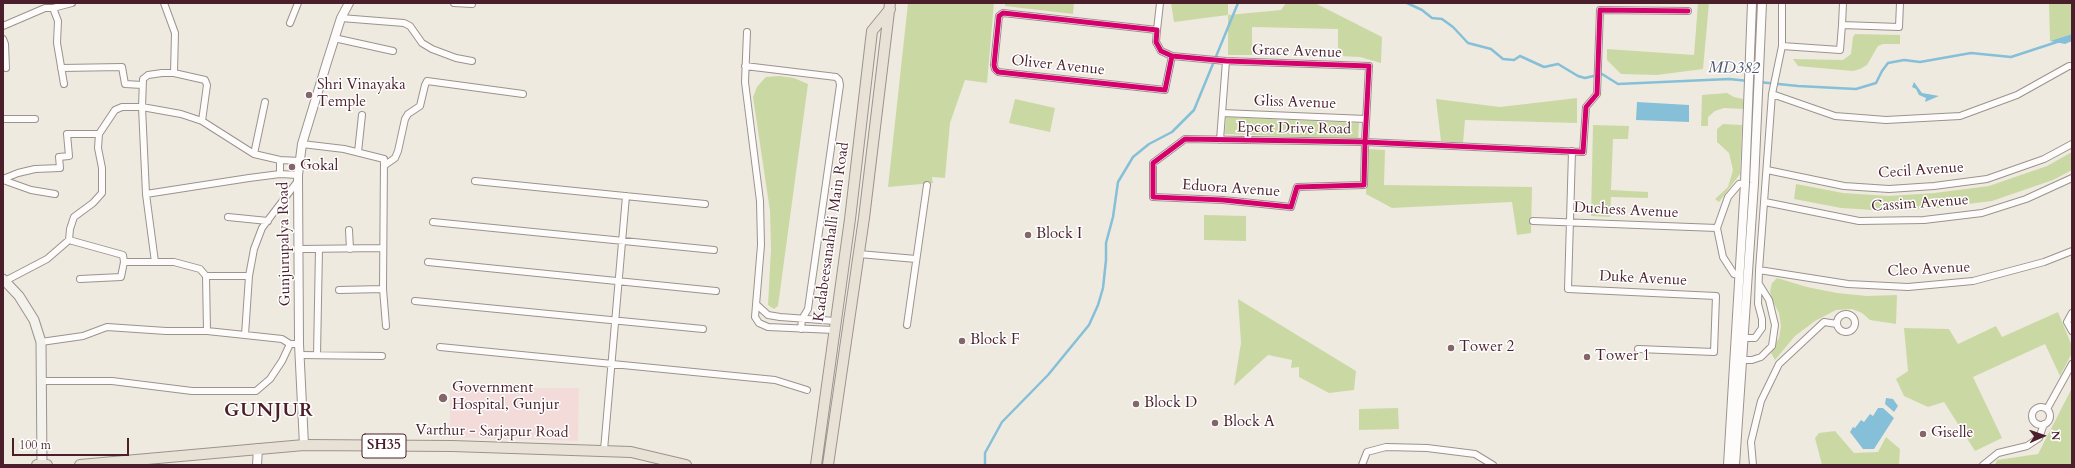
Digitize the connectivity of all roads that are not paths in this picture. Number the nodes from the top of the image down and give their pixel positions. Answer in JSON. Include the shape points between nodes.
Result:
{"nodes":[{"id":1,"x":72,"y":3,"type":"edge"},
{"id":2,"x":164,"y":3,"type":"edge"},
{"id":3,"x":298,"y":3,"type":"edge"},
{"id":4,"x":349,"y":3,"type":"edge"},
{"id":5,"x":454,"y":3,"type":"edge"},
{"id":6,"x":1160,"y":3,"type":"edge"},
{"id":7,"x":1752,"y":3,"type":"edge"},
{"id":8,"x":1762,"y":3,"type":"edge"},
{"id":9,"x":1782,"y":3,"type":"edge"},
{"id":10,"x":1843,"y":3,"type":"edge"},
{"id":11,"x":1900,"y":3,"type":"edge"},
{"id":12,"x":472,"y":4,"type":"dead end"},
{"id":13,"x":890,"y":6,"type":"edge"},
{"id":14,"x":53,"y":8,"type":"junction"},
{"id":15,"x":1688,"y":11,"type":"dead end"},
{"id":16,"x":341,"y":18,"type":"junction"},
{"id":17,"x":290,"y":23,"type":"dead end"},
{"id":18,"x":1842,"y":25,"type":"junction"},
{"id":19,"x":3,"y":26,"type":"edge"},
{"id":20,"x":1157,"y":30,"type":"junction"},
{"id":21,"x":747,"y":32,"type":"dead end"},
{"id":22,"x":334,"y":38,"type":"junction"},
{"id":23,"x":3,"y":39,"type":"edge"},
{"id":24,"x":1782,"y":46,"type":"junction"},
{"id":25,"x":394,"y":51,"type":"dead end"},
{"id":26,"x":1172,"y":56,"type":"junction"},
{"id":27,"x":472,"y":61,"type":"dead end"},
{"id":28,"x":1226,"y":61,"type":"junction"},
{"id":29,"x":745,"y":66,"type":"junction"},
{"id":30,"x":2072,"y":66,"type":"edge"},
{"id":31,"x":6,"y":68,"type":"dead end"},
{"id":32,"x":61,"y":68,"type":"junction"},
{"id":33,"x":174,"y":73,"type":"junction"},
{"id":34,"x":64,"y":84,"type":"dead end"},
{"id":35,"x":142,"y":85,"type":"junction"},
{"id":36,"x":1773,"y":91,"type":"junction"},
{"id":37,"x":523,"y":94,"type":"dead end"},
{"id":38,"x":265,"y":102,"type":"dead end"},
{"id":39,"x":142,"y":107,"type":"junction"},
{"id":40,"x":1222,"y":113,"type":"junction"},
{"id":41,"x":362,"y":115,"type":"dead end"},
{"id":42,"x":3,"y":119,"type":"edge"},
{"id":43,"x":35,"y":119,"type":"dead end"},
{"id":44,"x":1366,"y":119,"type":"junction"},
{"id":45,"x":202,"y":121,"type":"junction"},
{"id":46,"x":99,"y":134,"type":"junction"},
{"id":47,"x":1220,"y":140,"type":"junction"},
{"id":48,"x":1365,"y":142,"type":"junction"},
{"id":49,"x":302,"y":144,"type":"junction"},
{"id":50,"x":2072,"y":144,"type":"edge"},
{"id":51,"x":1572,"y":151,"type":"junction"},
{"id":52,"x":358,"y":152,"type":"junction"},
{"id":53,"x":254,"y":154,"type":"junction"},
{"id":54,"x":280,"y":160,"type":"junction"},
{"id":55,"x":300,"y":161,"type":"junction"},
{"id":56,"x":385,"y":165,"type":"junction"},
{"id":57,"x":1767,"y":170,"type":"junction"},
{"id":58,"x":280,"y":174,"type":"junction"},
{"id":59,"x":298,"y":178,"type":"junction"},
{"id":60,"x":2072,"y":178,"type":"edge"},
{"id":61,"x":3,"y":180,"type":"edge"},
{"id":62,"x":474,"y":181,"type":"dead end"},
{"id":63,"x":1745,"y":183,"type":"junction"},
{"id":64,"x":1754,"y":183,"type":"junction"},
{"id":65,"x":926,"y":185,"type":"dead end"},
{"id":66,"x":55,"y":194,"type":"dead end"},
{"id":67,"x":146,"y":194,"type":"junction"},
{"id":68,"x":626,"y":196,"type":"junction"},
{"id":69,"x":1153,"y":197,"type":"joint"},
{"id":70,"x":1765,"y":202,"type":"junction"},
{"id":71,"x":705,"y":204,"type":"dead end"},
{"id":72,"x":228,"y":217,"type":"dead end"},
{"id":73,"x":268,"y":221,"type":"junction"},
{"id":74,"x":1533,"y":221,"type":"dead end"},
{"id":75,"x":1570,"y":221,"type":"junction"},
{"id":76,"x":433,"y":222,"type":"dead end"},
{"id":77,"x":1717,"y":228,"type":"junction"},
{"id":78,"x":349,"y":230,"type":"dead end"},
{"id":79,"x":69,"y":240,"type":"junction"},
{"id":80,"x":622,"y":240,"type":"junction"},
{"id":81,"x":383,"y":248,"type":"junction"},
{"id":82,"x":319,"y":249,"type":"junction"},
{"id":83,"x":350,"y":249,"type":"junction"},
{"id":84,"x":299,"y":250,"type":"junction"},
{"id":85,"x":714,"y":250,"type":"dead end"},
{"id":86,"x":2072,"y":251,"type":"edge"},
{"id":87,"x":859,"y":254,"type":"junction"},
{"id":88,"x":916,"y":259,"type":"junction"},
{"id":89,"x":124,"y":262,"type":"junction"},
{"id":90,"x":155,"y":262,"type":"junction"},
{"id":91,"x":428,"y":262,"type":"dead end"},
{"id":92,"x":1759,"y":270,"type":"junction"},
{"id":93,"x":1743,"y":275,"type":"junction"},
{"id":94,"x":206,"y":276,"type":"junction"},
{"id":95,"x":249,"y":276,"type":"junction"},
{"id":96,"x":80,"y":279,"type":"dead end"},
{"id":97,"x":4,"y":280,"type":"edge"},
{"id":98,"x":618,"y":281,"type":"junction"},
{"id":99,"x":1759,"y":284,"type":"junction"},
{"id":100,"x":383,"y":289,"type":"junction"},
{"id":101,"x":338,"y":290,"type":"dead end"},
{"id":102,"x":716,"y":291,"type":"dead end"},
{"id":103,"x":415,"y":301,"type":"dead end"},
{"id":104,"x":757,"y":305,"type":"junction"},
{"id":105,"x":2072,"y":313,"type":"edge"},
{"id":106,"x":615,"y":319,"type":"junction"},
{"id":107,"x":802,"y":319,"type":"junction"},
{"id":108,"x":1837,"y":324,"type":"dead end"},
{"id":109,"x":835,"y":325,"type":"junction"},
{"id":110,"x":907,"y":325,"type":"dead end"},
{"id":111,"x":386,"y":326,"type":"dead end"},
{"id":112,"x":801,"y":328,"type":"junction"},
{"id":113,"x":703,"y":329,"type":"dead end"},
{"id":114,"x":206,"y":331,"type":"junction"},
{"id":115,"x":2072,"y":331,"type":"edge"},
{"id":116,"x":245,"y":335,"type":"junction"},
{"id":117,"x":1740,"y":338,"type":"junction"},
{"id":118,"x":41,"y":342,"type":"junction"},
{"id":119,"x":290,"y":344,"type":"junction"},
{"id":120,"x":299,"y":344,"type":"junction"},
{"id":121,"x":440,"y":347,"type":"dead end"},
{"id":122,"x":1638,"y":349,"type":"dead end"},
{"id":123,"x":300,"y":355,"type":"junction"},
{"id":124,"x":317,"y":355,"type":"junction"},
{"id":125,"x":382,"y":356,"type":"dead end"},
{"id":126,"x":1738,"y":360,"type":"junction"},
{"id":127,"x":611,"y":364,"type":"junction"},
{"id":128,"x":2072,"y":364,"type":"edge"},
{"id":129,"x":42,"y":381,"type":"junction"},
{"id":130,"x":807,"y":390,"type":"dead end"},
{"id":131,"x":2047,"y":409,"type":"junction"},
{"id":132,"x":2044,"y":424,"type":"junction"},
{"id":133,"x":304,"y":446,"type":"junction"},
{"id":134,"x":258,"y":448,"type":"junction"},
{"id":135,"x":604,"y":450,"type":"junction"},
{"id":136,"x":42,"y":465,"type":"edge"},
{"id":137,"x":80,"y":465,"type":"edge"},
{"id":138,"x":257,"y":465,"type":"edge"},
{"id":139,"x":686,"y":465,"type":"edge"},
{"id":140,"x":816,"y":465,"type":"edge"},
{"id":141,"x":828,"y":465,"type":"edge"},
{"id":142,"x":1362,"y":465,"type":"edge"},
{"id":143,"x":1493,"y":465,"type":"edge"},
{"id":144,"x":1728,"y":465,"type":"edge"},
{"id":145,"x":1735,"y":465,"type":"edge"},
{"id":146,"x":1753,"y":465,"type":"edge"},
{"id":147,"x":1983,"y":465,"type":"edge"}],
"edges":[{"from":1,"to":14,"type":"street"},
{"from":2,"to":33,"type":"street","via":[[175,33]]},
{"from":3,"to":17,"type":"street"},
{"from":4,"to":16,"type":"street","name":"Gunjurupalya Road"},
{"from":5,"to":12,"type":"street"},
{"from":6,"to":20,"type":"street"},
{"from":7,"to":63,"type":"street"},
{"from":8,"to":64,"type":"street"},
{"from":9,"to":24,"type":"street"},
{"from":10,"to":18,"type":"street"},
{"from":11,"to":18,"type":"street","via":[[1899,27]]},
{"from":13,"to":87,"type":"main road","name":"Kadabeesanahalli Main Road"},
{"from":13,"to":109,"type":"main road","name":"Kadabeesanahalli Main Road","via":[[872,31]]},
{"from":14,"to":19,"type":"street","via":[[45,8]]},
{"from":14,"to":32,"type":"street","via":[[58,21],[57,43]]},
{"from":15,"to":51,"type":"street","via":[[1600,10],[1597,94],[1586,107],[1583,152]]},
{"from":16,"to":22,"type":"street","name":"Gunjurupalya Road"},
{"from":16,"to":27,"type":"street","via":[[404,23],[410,26],[422,43],[432,49]]},
{"from":18,"to":24,"type":"street","via":[[1840,50]]},
{"from":20,"to":26,"type":"street","via":[[1156,42],[1161,51]]},
{"from":20,"to":26,"type":"street","name":"Oliver Avenue","via":[[1003,13],[999,16],[994,65],[998,72],[1166,90]]},
{"from":21,"to":29,"type":"street"},
{"from":22,"to":25,"type":"street"},
{"from":22,"to":49,"type":"street","name":"Gunjurupalya Road"},
{"from":23,"to":31,"type":"street"},
{"from":24,"to":36,"type":"street"},
{"from":26,"to":28,"type":"street","name":"Grace Avenue"},
{"from":28,"to":40,"type":"street"},
{"from":28,"to":44,"type":"street","name":"Grace Avenue","via":[[1368,66]]},
{"from":29,"to":104,"type":"street","via":[[760,201],[761,244]]},
{"from":29,"to":107,"type":"street","via":[[836,77],[839,80],[808,309]]},
{"from":30,"to":36,"type":"street","via":[[2017,95],[1960,116],[1886,120],[1835,116]]},
{"from":32,"to":34,"type":"street"},
{"from":32,"to":35,"type":"street","via":[[122,68],[125,84]]},
{"from":33,"to":35,"type":"street","via":[[148,75],[143,79]]},
{"from":33,"to":45,"type":"street","via":[[205,80],[207,85]]},
{"from":35,"to":39,"type":"street"},
{"from":36,"to":57,"type":"street"},
{"from":37,"to":56,"type":"street","via":[[428,81],[420,106],[405,119],[398,151]]},
{"from":38,"to":53,"type":"street"},
{"from":39,"to":45,"type":"street","via":[[181,114]]},
{"from":39,"to":46,"type":"street","via":[[122,107],[115,110]]},
{"from":39,"to":67,"type":"street"},
{"from":40,"to":44,"type":"street","name":"Gliss Avenue"},
{"from":40,"to":47,"type":"street"},
{"from":41,"to":52,"type":"street"},
{"from":42,"to":43,"type":"street"},
{"from":44,"to":48,"type":"street"},
{"from":45,"to":53,"type":"street"},
{"from":46,"to":61,"type":"street","via":[[67,134],[69,156],[59,157],[60,168],[18,172]]},
{"from":46,"to":79,"type":"street","via":[[102,193],[74,217]]},
{"from":47,"to":48,"type":"street","name":"Epcot Drive Road"},
{"from":47,"to":69,"type":"street","name":"Epcot Drive Road","via":[[1185,139],[1153,163]]},
{"from":48,"to":51,"type":"street","name":"Epcot Drive Road"},
{"from":48,"to":69,"type":"street","name":"Eduora Avenue","via":[[1364,185],[1297,187],[1291,207],[1223,200]]},
{"from":49,"to":52,"type":"street"},
{"from":49,"to":55,"type":"street","name":"Gunjurupalya Road"},
{"from":50,"to":57,"type":"street","name":"Cecil Avenue","via":[[2044,159],[1987,179],[1934,186],[1844,186]]},
{"from":51,"to":75,"type":"street"},
{"from":52,"to":56,"type":"street","via":[[381,157]]},
{"from":53,"to":54,"type":"street"},
{"from":54,"to":55,"type":"street"},
{"from":54,"to":58,"type":"street"},
{"from":55,"to":59,"type":"street","name":"Gunjurupalya Road"},
{"from":56,"to":81,"type":"street"},
{"from":57,"to":70,"type":"street"},
{"from":58,"to":59,"type":"street"},
{"from":58,"to":67,"type":"street"},
{"from":59,"to":73,"type":"street"},
{"from":59,"to":84,"type":"street","name":"Gunjurupalya Road"},
{"from":60,"to":70,"type":"street","name":"Cassim Avenue","via":[[2026,199],[1982,213],[1924,220],[1859,221]]},
{"from":61,"to":66,"type":"street","via":[[31,190]]},
{"from":62,"to":68,"type":"street"},
{"from":63,"to":64,"type":"street"},
{"from":63,"to":77,"type":"street","via":[[1739,184],[1728,197]]},
{"from":63,"to":93,"type":"street"},
{"from":64,"to":93,"type":"street"},
{"from":65,"to":88,"type":"street"},
{"from":67,"to":90,"type":"street"},
{"from":68,"to":71,"type":"street"},
{"from":68,"to":80,"type":"street"},
{"from":70,"to":92,"type":"street"},
{"from":72,"to":73,"type":"street"},
{"from":73,"to":95,"type":"street","via":[[262,228],[254,249]]},
{"from":74,"to":75,"type":"street","name":"Duchess Avenue"},
{"from":75,"to":77,"type":"street","name":"Duchess Avenue"},
{"from":75,"to":122,"type":"street","name":"Duke Avenue","via":[[1568,289],[1716,296],[1714,352]]},
{"from":76,"to":80,"type":"street"},
{"from":77,"to":93,"type":"street","via":[[1723,257],[1734,274]]},
{"from":78,"to":83,"type":"street"},
{"from":79,"to":89,"type":"street","via":[[123,255]]},
{"from":79,"to":97,"type":"street","via":[[47,259]]},
{"from":80,"to":85,"type":"street"},
{"from":80,"to":98,"type":"street"},
{"from":81,"to":83,"type":"street"},
{"from":81,"to":100,"type":"street"},
{"from":82,"to":83,"type":"street"},
{"from":82,"to":84,"type":"street"},
{"from":82,"to":124,"type":"street"},
{"from":84,"to":120,"type":"street","name":"Gunjurupalya Road"},
{"from":86,"to":92,"type":"street","name":"Cleo Avenue","via":[[2044,262],[1973,281],[1908,287],[1848,284]]},
{"from":87,"to":88,"type":"street"},
{"from":87,"to":141,"type":"main road","name":"Kadabeesanahalli Main Road"},
{"from":88,"to":110,"type":"street"},
{"from":89,"to":90,"type":"street"},
{"from":89,"to":96,"type":"street","via":[[121,277]]},
{"from":90,"to":94,"type":"street","via":[[174,262],[200,269]]},
{"from":91,"to":98,"type":"street"},
{"from":92,"to":99,"type":"street"},
{"from":93,"to":117,"type":"street"},
{"from":94,"to":95,"type":"street"},
{"from":94,"to":114,"type":"street"},
{"from":95,"to":116,"type":"street"},
{"from":97,"to":118,"type":"main road","via":[[19,296],[34,320]]},
{"from":98,"to":102,"type":"street"},
{"from":98,"to":106,"type":"street"},
{"from":99,"to":117,"type":"street","via":[[1758,304],[1762,328],[1755,338]]},
{"from":99,"to":126,"type":"street","via":[[1769,300],[1775,325],[1772,346],[1761,357]]},
{"from":100,"to":101,"type":"street"},
{"from":100,"to":111,"type":"street"},
{"from":103,"to":106,"type":"street"},
{"from":104,"to":107,"type":"street","via":[[768,315]]},
{"from":104,"to":112,"type":"street","via":[[755,318],[758,323],[768,327]]},
{"from":105,"to":115,"type":"street","via":[[2067,322]]},
{"from":106,"to":113,"type":"street"},
{"from":106,"to":127,"type":"street"},
{"from":107,"to":109,"type":"street"},
{"from":107,"to":112,"type":"street"},
{"from":108,"to":146,"type":"street","via":[[1824,322],[1779,364],[1761,401],[1752,442]]},
{"from":109,"to":112,"type":"street"},
{"from":109,"to":140,"type":"main road","name":"Kadabeesanahalli Main Road"},
{"from":114,"to":116,"type":"street"},
{"from":114,"to":118,"type":"street","via":[[166,331],[107,326],[82,336]]},
{"from":116,"to":119,"type":"street","via":[[282,339]]},
{"from":117,"to":126,"type":"street"},
{"from":118,"to":129,"type":"main road"},
{"from":119,"to":120,"type":"street"},
{"from":119,"to":129,"type":"street","via":[[270,378],[256,391],[192,391],[130,382]]},
{"from":120,"to":123,"type":"street","name":"Gunjurupalya Road"},
{"from":121,"to":127,"type":"street"},
{"from":123,"to":124,"type":"street"},
{"from":123,"to":133,"type":"street","name":"Gunjurupalya Road"},
{"from":124,"to":125,"type":"street"},
{"from":126,"to":144,"type":"street"},
{"from":126,"to":145,"type":"street"},
{"from":127,"to":130,"type":"street","via":[[775,380]]},
{"from":127,"to":135,"type":"street"},
{"from":128,"to":131,"type":"street"},
{"from":129,"to":136,"type":"main road"},
{"from":131,"to":132,"type":"street","via":[[2050,418]]},
{"from":131,"to":132,"type":"street","via":[[2039,407],[2032,413],[2034,421]]},
{"from":132,"to":147,"type":"street","via":[[2039,438],[2027,446],[1998,453]]},
{"from":133,"to":134,"type":"main road","name":"Varthur - Sarjapur Road","number":"SH35"},
{"from":133,"to":135,"type":"main road","name":"Varthur - Sarjapur Road","number":"SH35"},
{"from":134,"to":137,"type":"main road","name":"Varthur - Sarjapur Road","number":"SH35"},
{"from":134,"to":138,"type":"street"},
{"from":135,"to":139,"type":"main road","name":"Varthur - Sarjapur Road","number":"SH35","via":[[642,453]]},
{"from":142,"to":143,"type":"street","via":[[1367,452],[1386,447],[1427,448],[1474,454]]}]}
